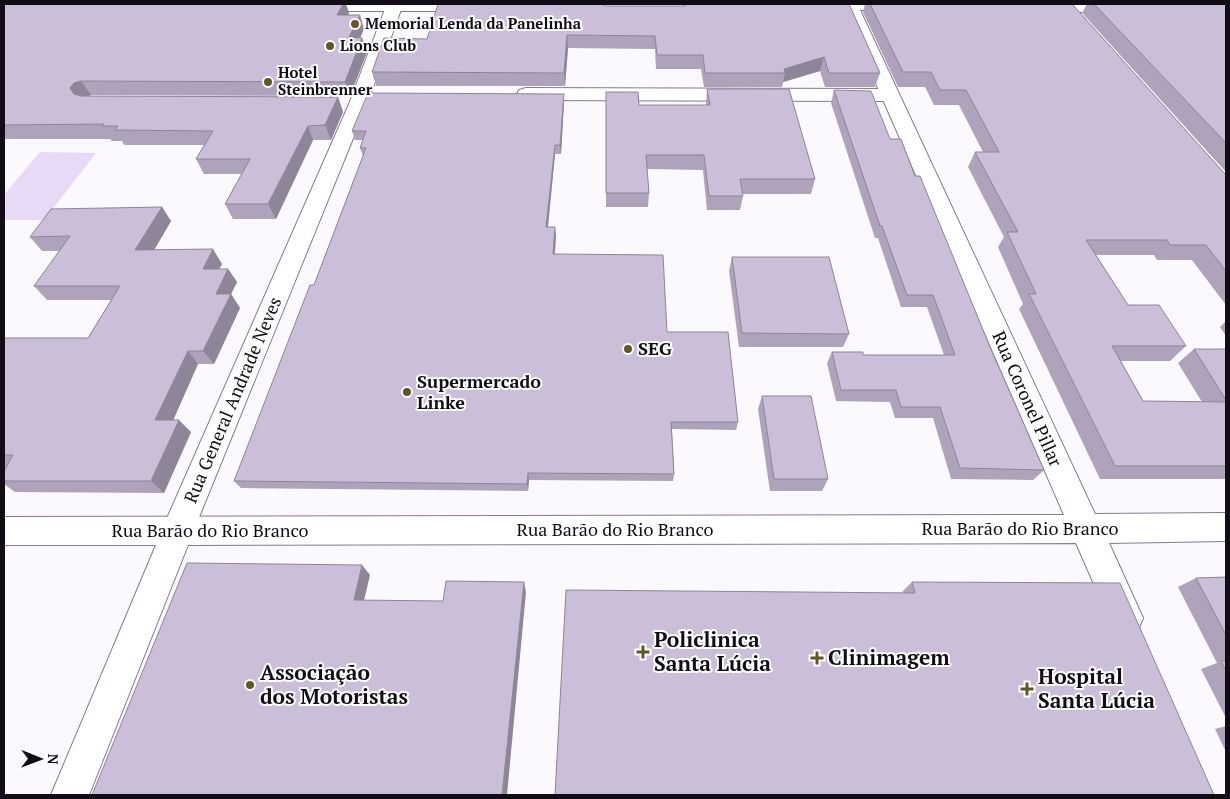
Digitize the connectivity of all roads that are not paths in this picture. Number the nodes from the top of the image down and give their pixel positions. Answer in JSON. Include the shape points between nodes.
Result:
{"nodes":[{"id":1,"x":849,"y":4,"type":"edge"},
{"id":2,"x":395,"y":5,"type":"edge"},
{"id":3,"x":741,"y":5,"type":"edge"},
{"id":4,"x":800,"y":5,"type":"edge"},
{"id":5,"x":918,"y":5,"type":"edge"},
{"id":6,"x":1064,"y":5,"type":"edge"},
{"id":7,"x":297,"y":6,"type":"edge"},
{"id":8,"x":493,"y":6,"type":"edge"},
{"id":9,"x":553,"y":6,"type":"edge"},
{"id":10,"x":1026,"y":6,"type":"edge"},
{"id":11,"x":1141,"y":7,"type":"edge"},
{"id":12,"x":1078,"y":21,"type":"edge"},
{"id":13,"x":511,"y":94,"type":"edge"},
{"id":14,"x":890,"y":95,"type":"junction"},
{"id":15,"x":1226,"y":527,"type":"edge"},
{"id":16,"x":1086,"y":529,"type":"junction"},
{"id":17,"x":4,"y":531,"type":"edge"},
{"id":18,"x":178,"y":532,"type":"junction"},
{"id":19,"x":1137,"y":644,"type":"edge"},
{"id":20,"x":70,"y":795,"type":"edge"}],
"edges":[{"from":1,"to":4,"type":"street"},
{"from":1,"to":5,"type":"street"},
{"from":1,"to":14,"type":"street","name":"Rua Coronel Pillar"},
{"from":2,"to":7,"type":"street"},
{"from":2,"to":8,"type":"street"},
{"from":2,"to":18,"type":"street","name":"Rua General Andrade Neves","via":[[360,99]]},
{"from":3,"to":9,"type":"street"},
{"from":6,"to":10,"type":"street"},
{"from":6,"to":11,"type":"street"},
{"from":6,"to":12,"type":"street"},
{"from":13,"to":14,"type":"street"},
{"from":14,"to":16,"type":"street","name":"Rua Coronel Pillar"},
{"from":15,"to":16,"type":"street","name":"Rua Barão do Rio Branco"},
{"from":16,"to":18,"type":"street","name":"Rua Barão do Rio Branco"},
{"from":16,"to":19,"type":"street","name":"Rua Coronel Pillar"},
{"from":17,"to":18,"type":"street","name":"Rua Barão do Rio Branco"},
{"from":18,"to":20,"type":"street","name":"Rua General Andrade Neves"}]}
